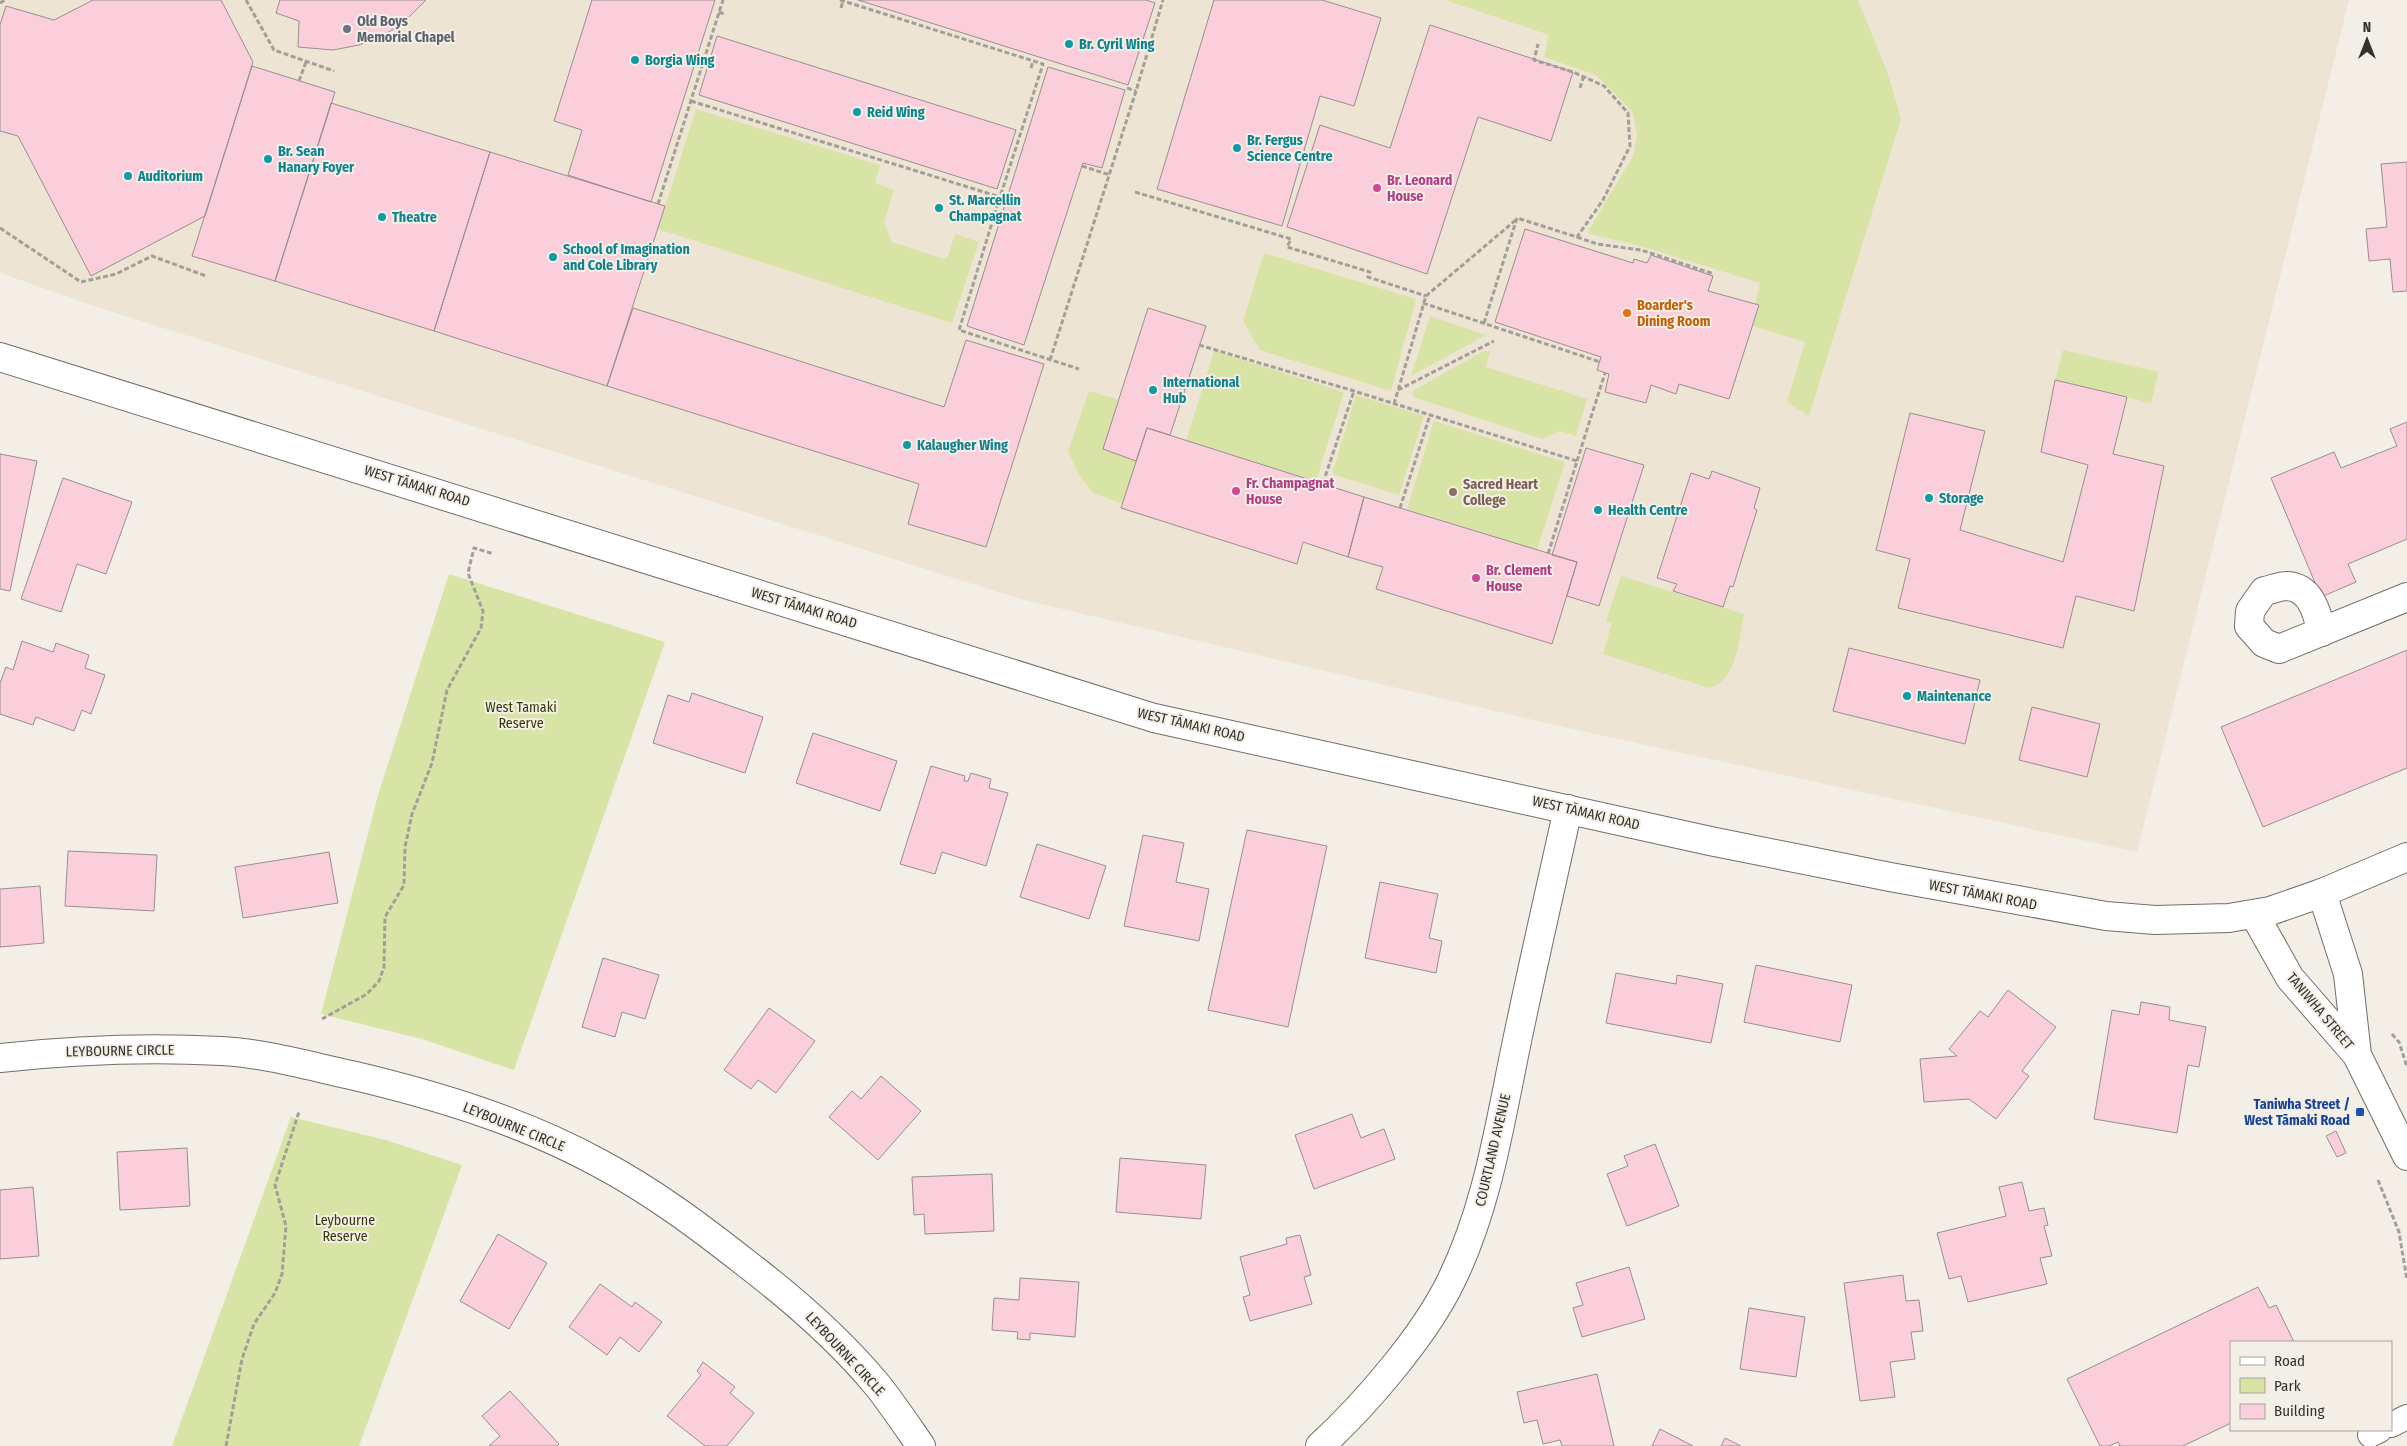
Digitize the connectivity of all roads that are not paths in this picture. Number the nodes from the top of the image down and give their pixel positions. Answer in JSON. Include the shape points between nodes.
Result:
{"nodes":[{"id":1,"x":0,"y":357,"type":"edge"},
{"id":2,"x":2407,"y":597,"type":"edge"},
{"id":3,"x":2322,"y":632,"type":"dead end"},
{"id":4,"x":1568,"y":809,"type":"junction"},
{"id":5,"x":2407,"y":857,"type":"edge"},
{"id":6,"x":2322,"y":893,"type":"junction"},
{"id":7,"x":2254,"y":914,"type":"junction"},
{"id":8,"x":2357,"y":1055,"type":"junction"},
{"id":9,"x":0,"y":1058,"type":"edge"},
{"id":10,"x":2407,"y":1156,"type":"edge"},
{"id":11,"x":2407,"y":1417,"type":"edge"},
{"id":12,"x":2392,"y":1424,"type":"edge"},
{"id":13,"x":922,"y":1446,"type":"edge"},
{"id":14,"x":1320,"y":1446,"type":"edge"}],
"edges":[{"from":1,"to":4,"type":"main road","name":"WEST TĀMAKI ROAD","via":[[1154,718]]},
{"from":2,"to":3,"type":"main road"},
{"from":4,"to":7,"type":"main road","name":"WEST TĀMAKI ROAD","via":[[1880,875],[2106,916],[2197,920]]},
{"from":4,"to":14,"type":"main road","name":"COURTLAND AVENUE","via":[[1504,1110],[1468,1242],[1451,1282],[1426,1323],[1343,1426]]},
{"from":5,"to":6,"type":"main road","name":"WEST TĀMAKI ROAD"},
{"from":6,"to":7,"type":"main road","name":"WEST TĀMAKI ROAD"},
{"from":6,"to":8,"type":"main road","name":"TANIWHA STREET","via":[[2348,974]]},
{"from":7,"to":8,"type":"main road","name":"TANIWHA STREET","via":[[2290,978]]},
{"from":8,"to":10,"type":"main road","name":"TANIWHA STREET"},
{"from":9,"to":13,"type":"main road","name":"LEYBOURNE CIRCLE","via":[[73,1050],[224,1051],[289,1061],[399,1086],[531,1130],[598,1162],[656,1196],[767,1279],[843,1348],[878,1386]]},
{"from":11,"to":12,"type":"lane"}]}
